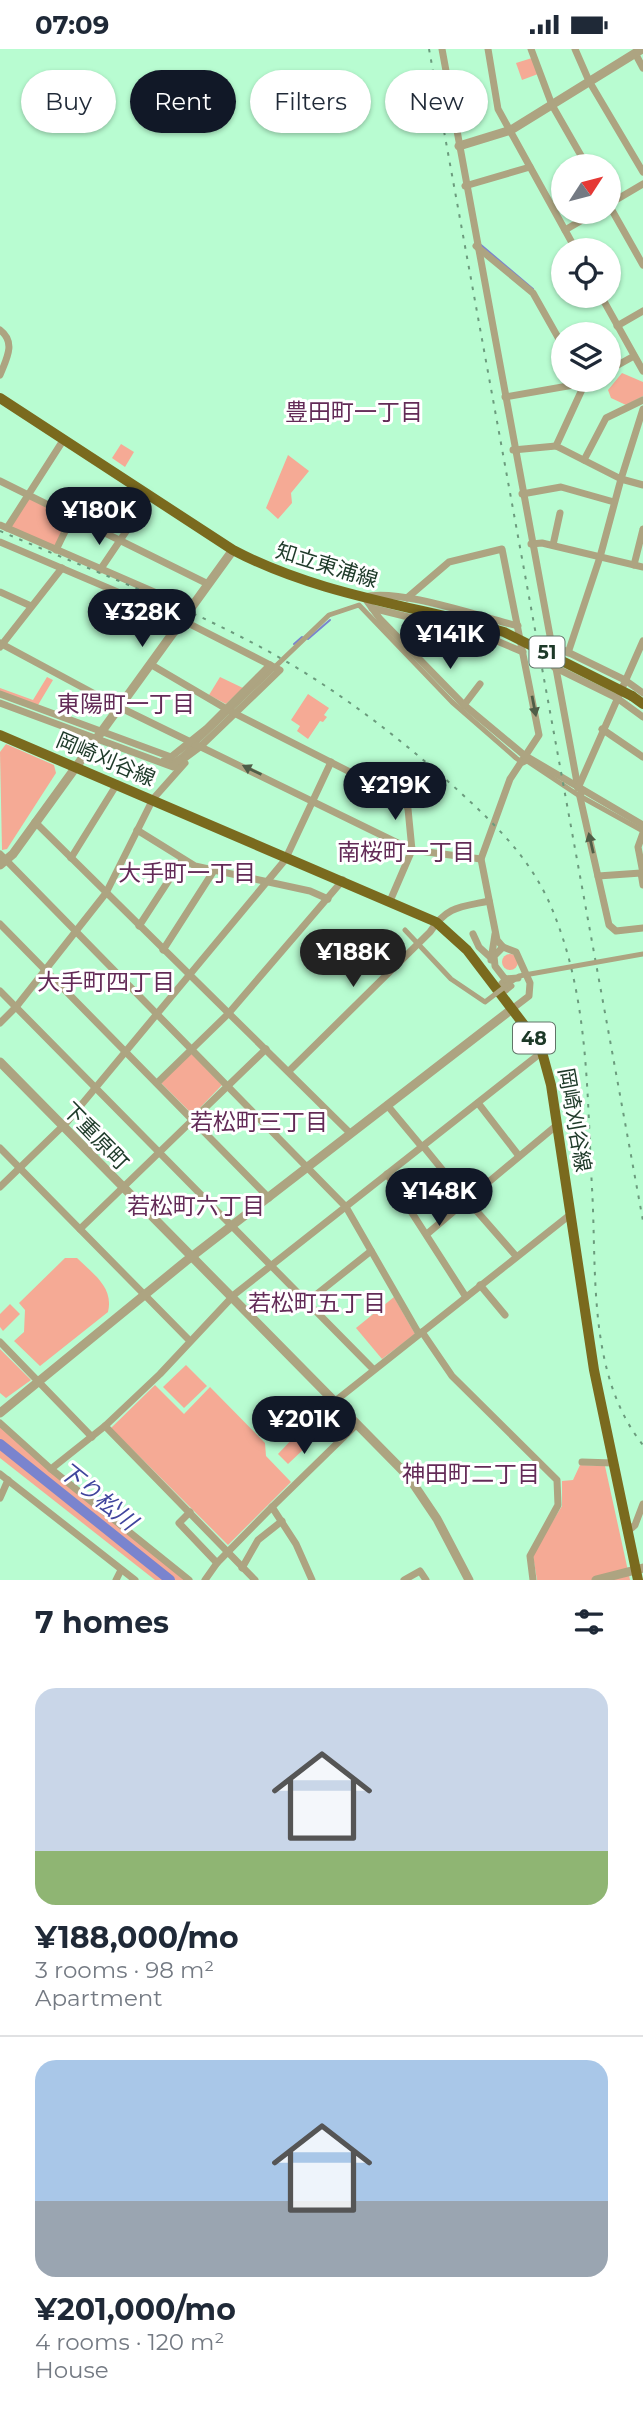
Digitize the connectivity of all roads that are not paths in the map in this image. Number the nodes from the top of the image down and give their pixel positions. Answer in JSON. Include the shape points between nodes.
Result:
{"nodes":[{"id":1,"x":442,"y":49,"type":"edge"},
{"id":2,"x":488,"y":49,"type":"edge"},
{"id":3,"x":531,"y":49,"type":"edge"},
{"id":4,"x":575,"y":49,"type":"edge"},
{"id":5,"x":638,"y":51,"type":"edge"},
{"id":6,"x":643,"y":68,"type":"edge"},
{"id":7,"x":589,"y":81,"type":"junction"},
{"id":8,"x":552,"y":105,"type":"junction"},
{"id":9,"x":511,"y":130,"type":"junction"},
{"id":10,"x":459,"y":146,"type":"junction"},
{"id":11,"x":580,"y":154,"type":"edge"},
{"id":12,"x":530,"y":167,"type":"junction"},
{"id":13,"x":643,"y":172,"type":"edge"},
{"id":14,"x":643,"y":184,"type":"edge"},
{"id":15,"x":466,"y":186,"type":"junction"},
{"id":16,"x":621,"y":198,"type":"edge"},
{"id":17,"x":575,"y":224,"type":"edge"},
{"id":18,"x":620,"y":224,"type":"edge"},
{"id":19,"x":565,"y":230,"type":"junction"},
{"id":20,"x":569,"y":238,"type":"edge"},
{"id":21,"x":476,"y":245,"type":"junction"},
{"id":22,"x":643,"y":265,"type":"edge"},
{"id":23,"x":643,"y":311,"type":"edge"},
{"id":24,"x":621,"y":324,"type":"edge"},
{"id":25,"x":551,"y":325,"type":"edge"},
{"id":26,"x":0,"y":330,"type":"edge"},
{"id":27,"x":621,"y":333,"type":"edge"},
{"id":28,"x":634,"y":356,"type":"junction"},
{"id":29,"x":621,"y":363,"type":"edge"},
{"id":30,"x":643,"y":371,"type":"edge"},
{"id":31,"x":0,"y":375,"type":"edge"},
{"id":32,"x":551,"y":388,"type":"edge"},
{"id":33,"x":581,"y":392,"type":"edge"},
{"id":34,"x":505,"y":397,"type":"junction"},
{"id":35,"x":0,"y":398,"type":"edge"},
{"id":36,"x":643,"y":400,"type":"edge"},
{"id":37,"x":643,"y":409,"type":"edge"},
{"id":38,"x":64,"y":439,"type":"junction"},
{"id":39,"x":556,"y":446,"type":"junction"},
{"id":40,"x":513,"y":450,"type":"junction"},
{"id":41,"x":584,"y":460,"type":"junction"},
{"id":42,"x":621,"y":479,"type":"junction"},
{"id":43,"x":0,"y":481,"type":"edge"},
{"id":44,"x":643,"y":485,"type":"edge"},
{"id":45,"x":522,"y":494,"type":"junction"},
{"id":46,"x":28,"y":495,"type":"junction"},
{"id":47,"x":150,"y":496,"type":"junction"},
{"id":48,"x":614,"y":502,"type":"junction"},
{"id":49,"x":560,"y":513,"type":"dead end"},
{"id":50,"x":72,"y":517,"type":"junction"},
{"id":51,"x":3,"y":526,"type":"edge"},
{"id":52,"x":643,"y":529,"type":"edge"},
{"id":53,"x":122,"y":540,"type":"junction"},
{"id":54,"x":0,"y":542,"type":"edge"},
{"id":55,"x":531,"y":544,"type":"junction"},
{"id":56,"x":553,"y":545,"type":"junction"},
{"id":57,"x":56,"y":550,"type":"junction"},
{"id":58,"x":233,"y":550,"type":"junction"},
{"id":59,"x":600,"y":557,"type":"junction"},
{"id":60,"x":634,"y":565,"type":"junction"},
{"id":61,"x":643,"y":567,"type":"edge"},
{"id":62,"x":62,"y":568,"type":"junction"},
{"id":63,"x":100,"y":570,"type":"junction"},
{"id":64,"x":208,"y":585,"type":"junction"},
{"id":65,"x":0,"y":591,"type":"edge"},
{"id":66,"x":364,"y":597,"type":"junction"},
{"id":67,"x":407,"y":598,"type":"junction"},
{"id":68,"x":32,"y":606,"type":"junction"},
{"id":69,"x":191,"y":608,"type":"junction"},
{"id":70,"x":371,"y":608,"type":"junction"},
{"id":71,"x":182,"y":620,"type":"junction"},
{"id":72,"x":518,"y":626,"type":"junction"},
{"id":73,"x":551,"y":644,"type":"junction"},
{"id":74,"x":1,"y":645,"type":"edge"},
{"id":75,"x":641,"y":645,"type":"edge"},
{"id":76,"x":523,"y":652,"type":"junction"},
{"id":77,"x":568,"y":653,"type":"junction"},
{"id":78,"x":150,"y":664,"type":"junction"},
{"id":79,"x":554,"y":667,"type":"junction"},
{"id":80,"x":275,"y":668,"type":"junction"},
{"id":81,"x":625,"y":680,"type":"junction"},
{"id":82,"x":481,"y":684,"type":"dead end"},
{"id":83,"x":643,"y":693,"type":"edge"},
{"id":84,"x":617,"y":698,"type":"junction"},
{"id":85,"x":0,"y":699,"type":"edge"},
{"id":86,"x":464,"y":705,"type":"junction"},
{"id":87,"x":643,"y":705,"type":"edge"},
{"id":88,"x":119,"y":707,"type":"junction"},
{"id":89,"x":230,"y":711,"type":"junction"},
{"id":90,"x":643,"y":717,"type":"edge"},
{"id":91,"x":602,"y":729,"type":"junction"},
{"id":92,"x":99,"y":736,"type":"junction"},
{"id":93,"x":2,"y":739,"type":"edge"},
{"id":94,"x":195,"y":744,"type":"junction"},
{"id":95,"x":643,"y":757,"type":"edge"},
{"id":96,"x":522,"y":758,"type":"junction"},
{"id":97,"x":331,"y":762,"type":"junction"},
{"id":98,"x":77,"y":767,"type":"junction"},
{"id":99,"x":117,"y":783,"type":"junction"},
{"id":100,"x":580,"y":792,"type":"junction"},
{"id":101,"x":153,"y":799,"type":"junction"},
{"id":102,"x":312,"y":801,"type":"junction"},
{"id":103,"x":35,"y":822,"type":"junction"},
{"id":104,"x":643,"y":824,"type":"edge"},
{"id":105,"x":137,"y":830,"type":"junction"},
{"id":106,"x":643,"y":832,"type":"edge"},
{"id":107,"x":412,"y":850,"type":"junction"},
{"id":108,"x":0,"y":854,"type":"edge"},
{"id":109,"x":288,"y":856,"type":"junction"},
{"id":110,"x":71,"y":858,"type":"junction"},
{"id":111,"x":481,"y":859,"type":"junction"},
{"id":112,"x":182,"y":860,"type":"junction"},
{"id":113,"x":4,"y":863,"type":"edge"},
{"id":114,"x":213,"y":872,"type":"junction"},
{"id":115,"x":642,"y":873,"type":"edge"},
{"id":116,"x":598,"y":876,"type":"junction"},
{"id":117,"x":343,"y":880,"type":"junction"},
{"id":118,"x":267,"y":882,"type":"junction"},
{"id":119,"x":643,"y":885,"type":"edge"},
{"id":120,"x":106,"y":893,"type":"junction"},
{"id":121,"x":328,"y":899,"type":"junction"},
{"id":122,"x":390,"y":901,"type":"junction"},
{"id":123,"x":489,"y":901,"type":"junction"},
{"id":124,"x":436,"y":922,"type":"junction"},
{"id":125,"x":0,"y":924,"type":"edge"},
{"id":126,"x":139,"y":926,"type":"junction"},
{"id":127,"x":641,"y":928,"type":"edge"},
{"id":128,"x":76,"y":930,"type":"junction"},
{"id":129,"x":405,"y":930,"type":"dead end"},
{"id":130,"x":494,"y":931,"type":"junction"},
{"id":131,"x":492,"y":947,"type":"junction"},
{"id":132,"x":503,"y":947,"type":"junction"},
{"id":133,"x":163,"y":950,"type":"junction"},
{"id":134,"x":643,"y":954,"type":"edge"},
{"id":135,"x":490,"y":957,"type":"junction"},
{"id":136,"x":543,"y":964,"type":"dead end"},
{"id":137,"x":495,"y":966,"type":"junction"},
{"id":138,"x":525,"y":966,"type":"junction"},
{"id":139,"x":45,"y":970,"type":"junction"},
{"id":140,"x":544,"y":972,"type":"junction"},
{"id":141,"x":189,"y":975,"type":"junction"},
{"id":142,"x":0,"y":991,"type":"edge"},
{"id":143,"x":16,"y":1007,"type":"junction"},
{"id":144,"x":512,"y":1009,"type":"junction"},
{"id":145,"x":157,"y":1013,"type":"junction"},
{"id":146,"x":228,"y":1014,"type":"junction"},
{"id":147,"x":0,"y":1023,"type":"edge"},
{"id":148,"x":192,"y":1048,"type":"junction"},
{"id":149,"x":266,"y":1049,"type":"junction"},
{"id":150,"x":126,"y":1051,"type":"junction"},
{"id":151,"x":542,"y":1052,"type":"junction"},
{"id":152,"x":0,"y":1062,"type":"edge"},
{"id":153,"x":289,"y":1071,"type":"junction"},
{"id":154,"x":157,"y":1083,"type":"junction"},
{"id":155,"x":228,"y":1085,"type":"junction"},
{"id":156,"x":96,"y":1087,"type":"junction"},
{"id":157,"x":478,"y":1103,"type":"junction"},
{"id":158,"x":387,"y":1105,"type":"junction"},
{"id":159,"x":193,"y":1119,"type":"junction"},
{"id":160,"x":557,"y":1125,"type":"junction"},
{"id":161,"x":63,"y":1126,"type":"junction"},
{"id":162,"x":350,"y":1133,"type":"junction"},
{"id":163,"x":422,"y":1147,"type":"junction"},
{"id":164,"x":0,"y":1148,"type":"edge"},
{"id":165,"x":160,"y":1153,"type":"junction"},
{"id":166,"x":519,"y":1156,"type":"junction"},
{"id":167,"x":19,"y":1168,"type":"junction"},
{"id":168,"x":308,"y":1168,"type":"junction"},
{"id":169,"x":387,"y":1174,"type":"junction"},
{"id":170,"x":0,"y":1187,"type":"edge"},
{"id":171,"x":124,"y":1189,"type":"junction"},
{"id":172,"x":269,"y":1198,"type":"junction"},
{"id":173,"x":467,"y":1200,"type":"junction"},
{"id":174,"x":346,"y":1207,"type":"junction"},
{"id":175,"x":571,"y":1214,"type":"junction"},
{"id":176,"x":232,"y":1227,"type":"junction"},
{"id":177,"x":80,"y":1229,"type":"junction"},
{"id":178,"x":426,"y":1234,"type":"junction"},
{"id":179,"x":371,"y":1251,"type":"junction"},
{"id":180,"x":516,"y":1256,"type":"junction"},
{"id":181,"x":192,"y":1257,"type":"junction"},
{"id":182,"x":271,"y":1266,"type":"junction"},
{"id":183,"x":480,"y":1285,"type":"junction"},
{"id":184,"x":144,"y":1296,"type":"junction"},
{"id":185,"x":466,"y":1297,"type":"junction"},
{"id":186,"x":232,"y":1298,"type":"junction"},
{"id":187,"x":307,"y":1302,"type":"junction"},
{"id":188,"x":505,"y":1315,"type":"dead end"},
{"id":189,"x":421,"y":1333,"type":"junction"},
{"id":190,"x":190,"y":1341,"type":"junction"},
{"id":191,"x":0,"y":1342,"type":"edge"},
{"id":192,"x":373,"y":1369,"type":"junction"},
{"id":193,"x":40,"y":1382,"type":"junction"},
{"id":194,"x":334,"y":1402,"type":"junction"},
{"id":195,"x":0,"y":1413,"type":"edge"},
{"id":196,"x":0,"y":1423,"type":"edge"},
{"id":197,"x":356,"y":1425,"type":"junction"},
{"id":198,"x":105,"y":1426,"type":"junction"},
{"id":199,"x":92,"y":1437,"type":"junction"},
{"id":200,"x":582,"y":1462,"type":"dead end"},
{"id":201,"x":613,"y":1463,"type":"junction"},
{"id":202,"x":51,"y":1469,"type":"junction"},
{"id":203,"x":0,"y":1474,"type":"edge"},
{"id":204,"x":8,"y":1480,"type":"junction"},
{"id":205,"x":0,"y":1498,"type":"edge"},
{"id":206,"x":643,"y":1504,"type":"edge"},
{"id":207,"x":272,"y":1507,"type":"junction"},
{"id":208,"x":190,"y":1513,"type":"junction"},
{"id":209,"x":282,"y":1521,"type":"junction"},
{"id":210,"x":627,"y":1532,"type":"junction"},
{"id":211,"x":227,"y":1552,"type":"junction"},
{"id":212,"x":217,"y":1563,"type":"junction"},
{"id":213,"x":638,"y":1567,"type":"edge"},
{"id":214,"x":242,"y":1568,"type":"junction"},
{"id":215,"x":121,"y":1570,"type":"junction"},
{"id":216,"x":116,"y":1580,"type":"edge"},
{"id":217,"x":135,"y":1580,"type":"edge"},
{"id":218,"x":189,"y":1580,"type":"edge"},
{"id":219,"x":205,"y":1580,"type":"edge"},
{"id":220,"x":255,"y":1580,"type":"edge"},
{"id":221,"x":313,"y":1580,"type":"edge"},
{"id":222,"x":404,"y":1580,"type":"edge"},
{"id":223,"x":426,"y":1580,"type":"edge"},
{"id":224,"x":469,"y":1580,"type":"edge"},
{"id":225,"x":533,"y":1580,"type":"edge"},
{"id":226,"x":596,"y":1580,"type":"edge"}],
"edges":[{"from":1,"to":10,"type":"street"},
{"from":2,"to":9,"type":"street","via":[[498,109]]},
{"from":3,"to":8,"type":"street"},
{"from":4,"to":7,"type":"street"},
{"from":5,"to":6,"type":"street"},
{"from":5,"to":7,"type":"street"},
{"from":7,"to":8,"type":"street"},
{"from":7,"to":13,"type":"street"},
{"from":8,"to":9,"type":"street"},
{"from":8,"to":11,"type":"street"},
{"from":9,"to":10,"type":"street"},
{"from":9,"to":12,"type":"street"},
{"from":10,"to":15,"type":"street"},
{"from":12,"to":15,"type":"street"},
{"from":12,"to":19,"type":"street"},
{"from":14,"to":16,"type":"street"},
{"from":15,"to":21,"type":"street"},
{"from":17,"to":19,"type":"street"},
{"from":18,"to":22,"type":"street"},
{"from":19,"to":20,"type":"street"},
{"from":21,"to":25,"type":"street","via":[[533,293]]},
{"from":21,"to":34,"type":"street"},
{"from":23,"to":24,"type":"street"},
{"from":26,"to":31,"type":"street","via":[[11,343]]},
{"from":27,"to":28,"type":"street"},
{"from":28,"to":29,"type":"street"},
{"from":28,"to":30,"type":"street"},
{"from":32,"to":34,"type":"street"},
{"from":33,"to":39,"type":"street"},
{"from":34,"to":40,"type":"street"},
{"from":35,"to":38,"type":"main road"},
{"from":36,"to":41,"type":"street","via":[[606,418]]},
{"from":37,"to":42,"type":"street"},
{"from":38,"to":46,"type":"street"},
{"from":38,"to":47,"type":"main road"},
{"from":39,"to":40,"type":"street"},
{"from":39,"to":41,"type":"street"},
{"from":40,"to":45,"type":"street"},
{"from":41,"to":42,"type":"street"},
{"from":42,"to":44,"type":"street"},
{"from":42,"to":48,"type":"street"},
{"from":43,"to":46,"type":"street"},
{"from":45,"to":48,"type":"street","via":[[561,487]]},
{"from":45,"to":55,"type":"street"},
{"from":46,"to":50,"type":"street"},
{"from":46,"to":51,"type":"street"},
{"from":47,"to":53,"type":"street"},
{"from":47,"to":58,"type":"main road"},
{"from":48,"to":59,"type":"street"},
{"from":49,"to":56,"type":"street"},
{"from":50,"to":53,"type":"street"},
{"from":50,"to":57,"type":"street"},
{"from":51,"to":57,"type":"street"},
{"from":52,"to":60,"type":"street"},
{"from":53,"to":63,"type":"street"},
{"from":53,"to":64,"type":"street"},
{"from":54,"to":62,"type":"street"},
{"from":55,"to":56,"type":"street"},
{"from":55,"to":73,"type":"street"},
{"from":56,"to":59,"type":"street"},
{"from":57,"to":63,"type":"street"},
{"from":58,"to":64,"type":"street"},
{"from":58,"to":66,"type":"main road","name":"知立東浦線","number":"51","via":[[287,577]]},
{"from":59,"to":60,"type":"street"},
{"from":59,"to":77,"type":"street"},
{"from":60,"to":61,"type":"street"},
{"from":62,"to":68,"type":"street"},
{"from":62,"to":71,"type":"street"},
{"from":63,"to":69,"type":"street"},
{"from":64,"to":69,"type":"street"},
{"from":65,"to":68,"type":"street"},
{"from":66,"to":67,"type":"street","via":[[378,593]]},
{"from":66,"to":70,"type":"street"},
{"from":66,"to":87,"type":"main road","name":"知立東浦線","number":"51","bridge":true,"via":[[504,632],[614,685]]},
{"from":67,"to":72,"type":"street"},
{"from":67,"to":72,"type":"street","via":[[449,562],[502,549]]},
{"from":68,"to":74,"type":"street"},
{"from":69,"to":71,"type":"street"},
{"from":70,"to":76,"type":"street","via":[[485,636]]},
{"from":70,"to":86,"type":"street"},
{"from":71,"to":78,"type":"street"},
{"from":71,"to":80,"type":"street"},
{"from":72,"to":76,"type":"street"},
{"from":73,"to":77,"type":"street"},
{"from":73,"to":79,"type":"street"},
{"from":74,"to":88,"type":"street"},
{"from":75,"to":81,"type":"street"},
{"from":76,"to":96,"type":"street","one_way":true,"via":[[539,735]]},
{"from":77,"to":81,"type":"street"},
{"from":78,"to":88,"type":"street"},
{"from":78,"to":89,"type":"street"},
{"from":79,"to":84,"type":"street"},
{"from":79,"to":100,"type":"street"},
{"from":80,"to":89,"type":"street"},
{"from":80,"to":96,"type":"street","via":[[329,615],[359,605],[452,702]]},
{"from":81,"to":83,"type":"street"},
{"from":81,"to":84,"type":"street"},
{"from":82,"to":86,"type":"street"},
{"from":84,"to":90,"type":"street"},
{"from":84,"to":91,"type":"street"},
{"from":85,"to":92,"type":"street"},
{"from":86,"to":96,"type":"street"},
{"from":88,"to":92,"type":"street"},
{"from":88,"to":94,"type":"street"},
{"from":89,"to":94,"type":"street"},
{"from":89,"to":97,"type":"street"},
{"from":91,"to":95,"type":"street"},
{"from":91,"to":100,"type":"street"},
{"from":92,"to":94,"type":"street","via":[[171,757]]},
{"from":92,"to":98,"type":"street"},
{"from":93,"to":98,"type":"main road","name":"岡崎刈谷線","number":"48"},
{"from":94,"to":101,"type":"street"},
{"from":102,"to":94,"type":"street","one_way":true},
{"from":96,"to":100,"type":"street"},
{"from":96,"to":111,"type":"street"},
{"from":97,"to":102,"type":"street"},
{"from":97,"to":107,"type":"street","via":[[403,799]]},
{"from":98,"to":99,"type":"main road","name":"岡崎刈谷線","number":"48"},
{"from":98,"to":103,"type":"street"},
{"from":99,"to":101,"type":"main road","name":"岡崎刈谷線","number":"48"},
{"from":99,"to":110,"type":"street"},
{"from":100,"to":104,"type":"street"},
{"from":100,"to":106,"type":"street"},
{"from":116,"to":100,"type":"street","one_way":true},
{"from":101,"to":105,"type":"street"},
{"from":101,"to":109,"type":"main road","name":"岡崎刈谷線","number":"48"},
{"from":102,"to":107,"type":"street"},
{"from":102,"to":109,"type":"street"},
{"from":103,"to":110,"type":"street"},
{"from":103,"to":113,"type":"street"},
{"from":105,"to":112,"type":"street"},
{"from":105,"to":120,"type":"street"},
{"from":106,"to":115,"type":"street","via":[[638,847]]},
{"from":107,"to":111,"type":"street"},
{"from":107,"to":122,"type":"street"},
{"from":108,"to":113,"type":"street"},
{"from":109,"to":117,"type":"main road","name":"岡崎刈谷線","number":"48"},
{"from":109,"to":118,"type":"street"},
{"from":110,"to":120,"type":"street"},
{"from":111,"to":123,"type":"street"},
{"from":112,"to":114,"type":"street"},
{"from":112,"to":126,"type":"street"},
{"from":113,"to":128,"type":"street"},
{"from":114,"to":118,"type":"street"},
{"from":114,"to":133,"type":"street"},
{"from":115,"to":116,"type":"street"},
{"from":115,"to":119,"type":"street"},
{"from":116,"to":127,"type":"street","via":[[609,925],[616,931]]},
{"from":117,"to":121,"type":"street"},
{"from":117,"to":122,"type":"main road","name":"岡崎刈谷線","number":"48"},
{"from":118,"to":121,"type":"street"},
{"from":118,"to":141,"type":"street"},
{"from":120,"to":126,"type":"street"},
{"from":120,"to":128,"type":"street"},
{"from":121,"to":146,"type":"street"},
{"from":122,"to":124,"type":"main road","name":"岡崎刈谷線","number":"48"},
{"from":123,"to":124,"type":"street","via":[[452,908]]},
{"from":123,"to":130,"type":"street"},
{"from":124,"to":144,"type":"main road","name":"岡崎刈谷線","number":"48","via":[[467,950]]},
{"from":124,"to":153,"type":"street"},
{"from":125,"to":139,"type":"street"},
{"from":126,"to":133,"type":"street"},
{"from":128,"to":139,"type":"street"},
{"from":128,"to":145,"type":"street"},
{"from":129,"to":140,"type":"street","bridge":true,"via":[[451,979],[485,1002],[519,976]]},
{"from":130,"to":131,"type":"street"},
{"from":130,"to":132,"type":"street"},
{"from":131,"to":135,"type":"street"},
{"from":131,"to":135,"type":"street","via":[[483,945],[475,933],[479,947]]},
{"from":132,"to":137,"type":"street","via":[[494,956]]},
{"from":132,"to":138,"type":"street","via":[[516,952]]},
{"from":133,"to":141,"type":"street"},
{"from":134,"to":140,"type":"street","bridge":true},
{"from":135,"to":137,"type":"street"},
{"from":136,"to":140,"type":"street","bridge":true},
{"from":137,"to":138,"type":"street","via":[[509,981],[520,976]]},
{"from":138,"to":144,"type":"street","via":[[532,990]]},
{"from":139,"to":143,"type":"street"},
{"from":139,"to":150,"type":"street"},
{"from":141,"to":145,"type":"street"},
{"from":141,"to":146,"type":"street"},
{"from":142,"to":143,"type":"street"},
{"from":143,"to":147,"type":"street"},
{"from":143,"to":156,"type":"street"},
{"from":144,"to":151,"type":"main road","name":"岡崎刈谷線","number":"48"},
{"from":144,"to":158,"type":"street"},
{"from":145,"to":148,"type":"street"},
{"from":145,"to":150,"type":"street"},
{"from":146,"to":148,"type":"street"},
{"from":146,"to":149,"type":"street"},
{"from":148,"to":154,"type":"street"},
{"from":148,"to":155,"type":"street"},
{"from":149,"to":153,"type":"street"},
{"from":149,"to":155,"type":"street"},
{"from":150,"to":154,"type":"street"},
{"from":150,"to":156,"type":"street"},
{"from":151,"to":157,"type":"street"},
{"from":151,"to":160,"type":"main road","name":"岡崎刈谷線","number":"48"},
{"from":152,"to":161,"type":"street","name":"下重原町"},
{"from":153,"to":162,"type":"street"},
{"from":154,"to":159,"type":"street"},
{"from":155,"to":159,"type":"street"},
{"from":155,"to":168,"type":"street"},
{"from":156,"to":161,"type":"street"},
{"from":156,"to":165,"type":"street"},
{"from":157,"to":163,"type":"street"},
{"from":157,"to":166,"type":"street"},
{"from":158,"to":162,"type":"street"},
{"from":158,"to":163,"type":"street"},
{"from":159,"to":165,"type":"street"},
{"from":159,"to":172,"type":"street"},
{"from":160,"to":166,"type":"street"},
{"from":160,"to":175,"type":"main road","name":"岡崎刈谷線","number":"48"},
{"from":161,"to":167,"type":"street"},
{"from":161,"to":171,"type":"street","name":"下重原町"},
{"from":162,"to":168,"type":"street"},
{"from":163,"to":169,"type":"street"},
{"from":163,"to":173,"type":"street"},
{"from":164,"to":167,"type":"street"},
{"from":165,"to":171,"type":"street"},
{"from":165,"to":176,"type":"street"},
{"from":166,"to":173,"type":"street"},
{"from":167,"to":170,"type":"street"},
{"from":167,"to":177,"type":"street"},
{"from":168,"to":172,"type":"street"},
{"from":168,"to":174,"type":"street"},
{"from":169,"to":174,"type":"street"},
{"from":169,"to":178,"type":"street"},
{"from":171,"to":177,"type":"street"},
{"from":171,"to":181,"type":"street","name":"下重原町"},
{"from":172,"to":176,"type":"street"},
{"from":173,"to":178,"type":"street"},
{"from":173,"to":180,"type":"street"},
{"from":174,"to":179,"type":"street"},
{"from":174,"to":182,"type":"street"},
{"from":175,"to":180,"type":"street"},
{"from":175,"to":201,"type":"main road","name":"岡崎刈谷線","number":"48"},
{"from":176,"to":181,"type":"street"},
{"from":176,"to":182,"type":"street"},
{"from":177,"to":184,"type":"street"},
{"from":178,"to":185,"type":"street"},
{"from":179,"to":187,"type":"street"},
{"from":179,"to":189,"type":"street"},
{"from":180,"to":183,"type":"street"},
{"from":181,"to":184,"type":"street"},
{"from":181,"to":186,"type":"street","name":"下重原町"},
{"from":182,"to":186,"type":"street"},
{"from":182,"to":187,"type":"street"},
{"from":183,"to":185,"type":"street"},
{"from":183,"to":188,"type":"street"},
{"from":184,"to":190,"type":"street"},
{"from":184,"to":193,"type":"street"},
{"from":185,"to":189,"type":"street"},
{"from":186,"to":190,"type":"street"},
{"from":186,"to":194,"type":"street","name":"下重原町"},
{"from":187,"to":192,"type":"street"},
{"from":189,"to":192,"type":"street"},
{"from":189,"to":225,"type":"street","via":[[452,1376],[557,1480],[558,1504],[530,1556]]},
{"from":190,"to":198,"type":"street"},
{"from":191,"to":193,"type":"street"},
{"from":192,"to":194,"type":"street"},
{"from":193,"to":195,"type":"street"},
{"from":193,"to":199,"type":"street"},
{"from":194,"to":197,"type":"street","name":"下重原町"},
{"from":196,"to":202,"type":"street"},
{"from":197,"to":207,"type":"street"},
{"from":197,"to":224,"type":"street","name":"下重原町","via":[[423,1495]]},
{"from":198,"to":199,"type":"street"},
{"from":198,"to":208,"type":"street"},
{"from":199,"to":202,"type":"street"},
{"from":200,"to":201,"type":"street"},
{"from":201,"to":210,"type":"main road","name":"岡崎刈谷線","number":"48"},
{"from":202,"to":218,"type":"street"},
{"from":203,"to":204,"type":"street"},
{"from":204,"to":205,"type":"street"},
{"from":204,"to":215,"type":"street"},
{"from":206,"to":210,"type":"street"},
{"from":207,"to":209,"type":"street"},
{"from":207,"to":211,"type":"street"},
{"from":208,"to":211,"type":"street"},
{"from":208,"to":212,"type":"street","via":[[179,1523]]},
{"from":209,"to":214,"type":"street","via":[[258,1540]]},
{"from":209,"to":221,"type":"street"},
{"from":210,"to":213,"type":"main road","name":"岡崎刈谷線","number":"48"},
{"from":211,"to":212,"type":"street"},
{"from":211,"to":214,"type":"street"},
{"from":212,"to":219,"type":"street"},
{"from":213,"to":226,"type":"street"},
{"from":214,"to":220,"type":"street"},
{"from":215,"to":216,"type":"street"},
{"from":215,"to":217,"type":"street"},
{"from":222,"to":223,"type":"street","via":[[421,1570]]}]}
